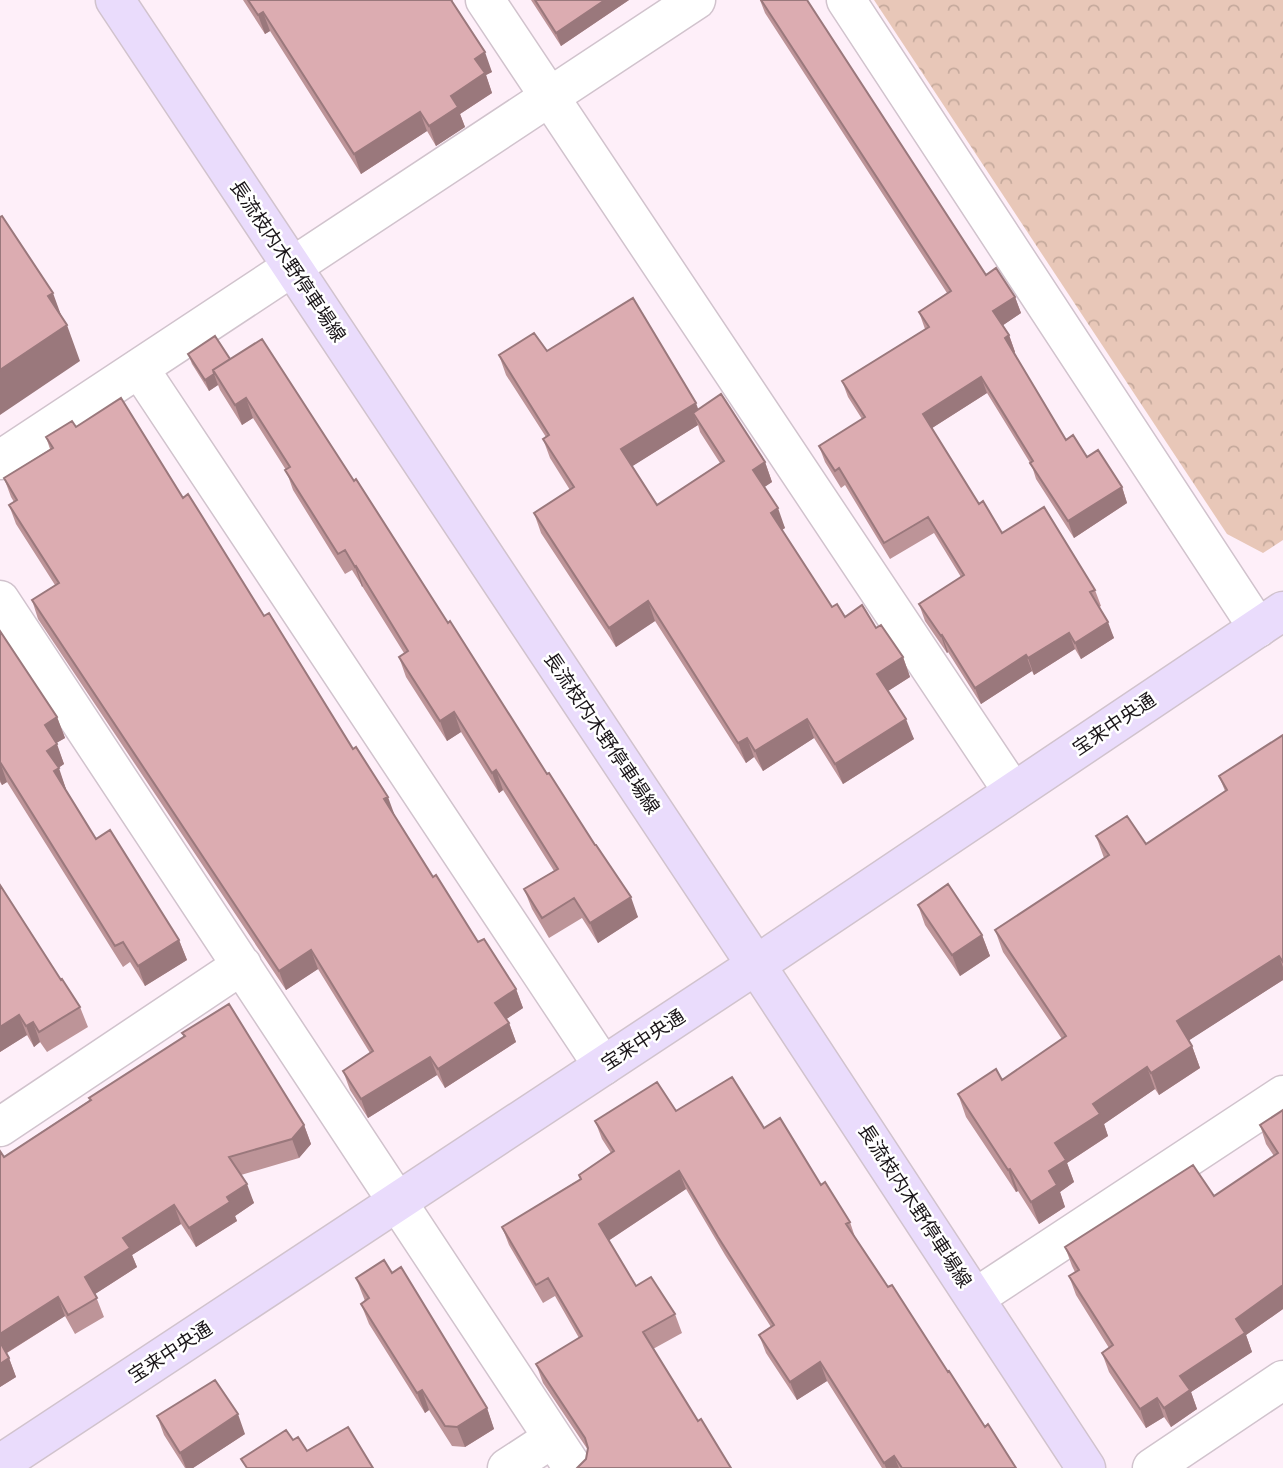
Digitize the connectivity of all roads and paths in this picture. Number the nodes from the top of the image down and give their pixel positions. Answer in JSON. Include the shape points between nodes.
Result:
{"nodes":[{"id":1,"x":115,"y":0,"type":"edge"},
{"id":2,"x":485,"y":0,"type":"edge"},
{"id":3,"x":696,"y":0,"type":"edge"},
{"id":4,"x":846,"y":0,"type":"edge"},
{"id":5,"x":549,"y":96,"type":"junction"},
{"id":6,"x":292,"y":268,"type":"junction"},
{"id":7,"x":139,"y":368,"type":"junction"},
{"id":8,"x":0,"y":460,"type":"edge"},
{"id":9,"x":0,"y":600,"type":"edge"},
{"id":10,"x":1271,"y":619,"type":"edge"},
{"id":11,"x":1013,"y":792,"type":"junction"},
{"id":12,"x":242,"y":965,"type":"junction"},
{"id":13,"x":756,"y":965,"type":"junction"},
{"id":14,"x":603,"y":1066,"type":"junction"},
{"id":15,"x":1283,"y":1095,"type":"edge"},
{"id":16,"x":0,"y":1127,"type":"edge"},
{"id":17,"x":398,"y":1201,"type":"junction"},
{"id":18,"x":975,"y":1298,"type":"junction"},
{"id":19,"x":1283,"y":1380,"type":"edge"},
{"id":20,"x":563,"y":1453,"type":"edge"},
{"id":21,"x":0,"y":1464,"type":"edge"},
{"id":22,"x":507,"y":1468,"type":"edge"},
{"id":23,"x":1086,"y":1468,"type":"edge"},
{"id":24,"x":1152,"y":1468,"type":"edge"}],
"edges":[{"from":1,"to":6,"type":"main road","name":"長流枝内木野停車場線"},
{"from":2,"to":5,"type":"street"},
{"from":3,"to":5,"type":"street"},
{"from":4,"to":10,"type":"street"},
{"from":5,"to":6,"type":"street"},
{"from":5,"to":11,"type":"street"},
{"from":6,"to":7,"type":"street"},
{"from":6,"to":13,"type":"main road","name":"長流枝内木野停車場線"},
{"from":7,"to":8,"type":"street"},
{"from":7,"to":14,"type":"street"},
{"from":9,"to":12,"type":"street"},
{"from":10,"to":11,"type":"main road","name":"宝来中央通"},
{"from":11,"to":13,"type":"main road","name":"宝来中央通"},
{"from":12,"to":16,"type":"street"},
{"from":12,"to":17,"type":"street"},
{"from":13,"to":14,"type":"main road","name":"宝来中央通"},
{"from":13,"to":18,"type":"main road","name":"長流枝内木野停車場線"},
{"from":14,"to":17,"type":"main road","name":"宝来中央通"},
{"from":15,"to":18,"type":"street"},
{"from":17,"to":20,"type":"street"},
{"from":17,"to":21,"type":"main road","name":"宝来中央通"},
{"from":18,"to":23,"type":"main road","name":"長流枝内木野停車場線"},
{"from":19,"to":24,"type":"street"},
{"from":20,"to":22,"type":"street"}]}
